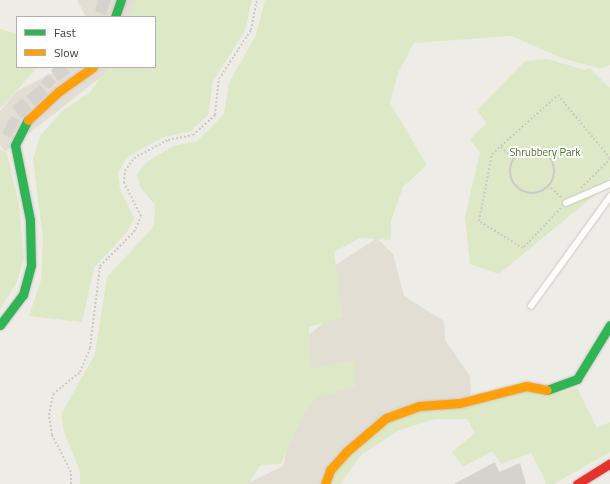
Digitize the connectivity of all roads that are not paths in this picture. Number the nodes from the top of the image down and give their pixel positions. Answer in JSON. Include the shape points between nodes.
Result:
{"nodes":[{"id":1,"x":121,"y":0,"type":"edge"},
{"id":2,"x":115,"y":16,"type":"edge"},
{"id":3,"x":92,"y":68,"type":"edge"},
{"id":4,"x":610,"y":184,"type":"edge"},
{"id":5,"x":610,"y":197,"type":"edge"},
{"id":6,"x":566,"y":203,"type":"road end"},
{"id":7,"x":531,"y":306,"type":"dead end"},
{"id":8,"x":0,"y":325,"type":"edge"},
{"id":9,"x":610,"y":325,"type":"edge"},
{"id":10,"x":610,"y":463,"type":"edge"},
{"id":11,"x":325,"y":484,"type":"edge"},
{"id":12,"x":577,"y":484,"type":"edge"}],
"edges":[{"from":1,"to":2,"type":"main road"},
{"from":3,"to":8,"type":"main road","via":[[58,92],[26,122],[15,146],[30,220],[31,265],[23,295]]},
{"from":4,"to":6,"type":"lane"},
{"from":5,"to":7,"type":"lane"},
{"from":9,"to":11,"type":"main road","via":[[577,379],[550,390],[526,386],[460,403],[419,406],[386,418],[346,452],[330,470]]},
{"from":10,"to":12,"type":"main road"}]}
